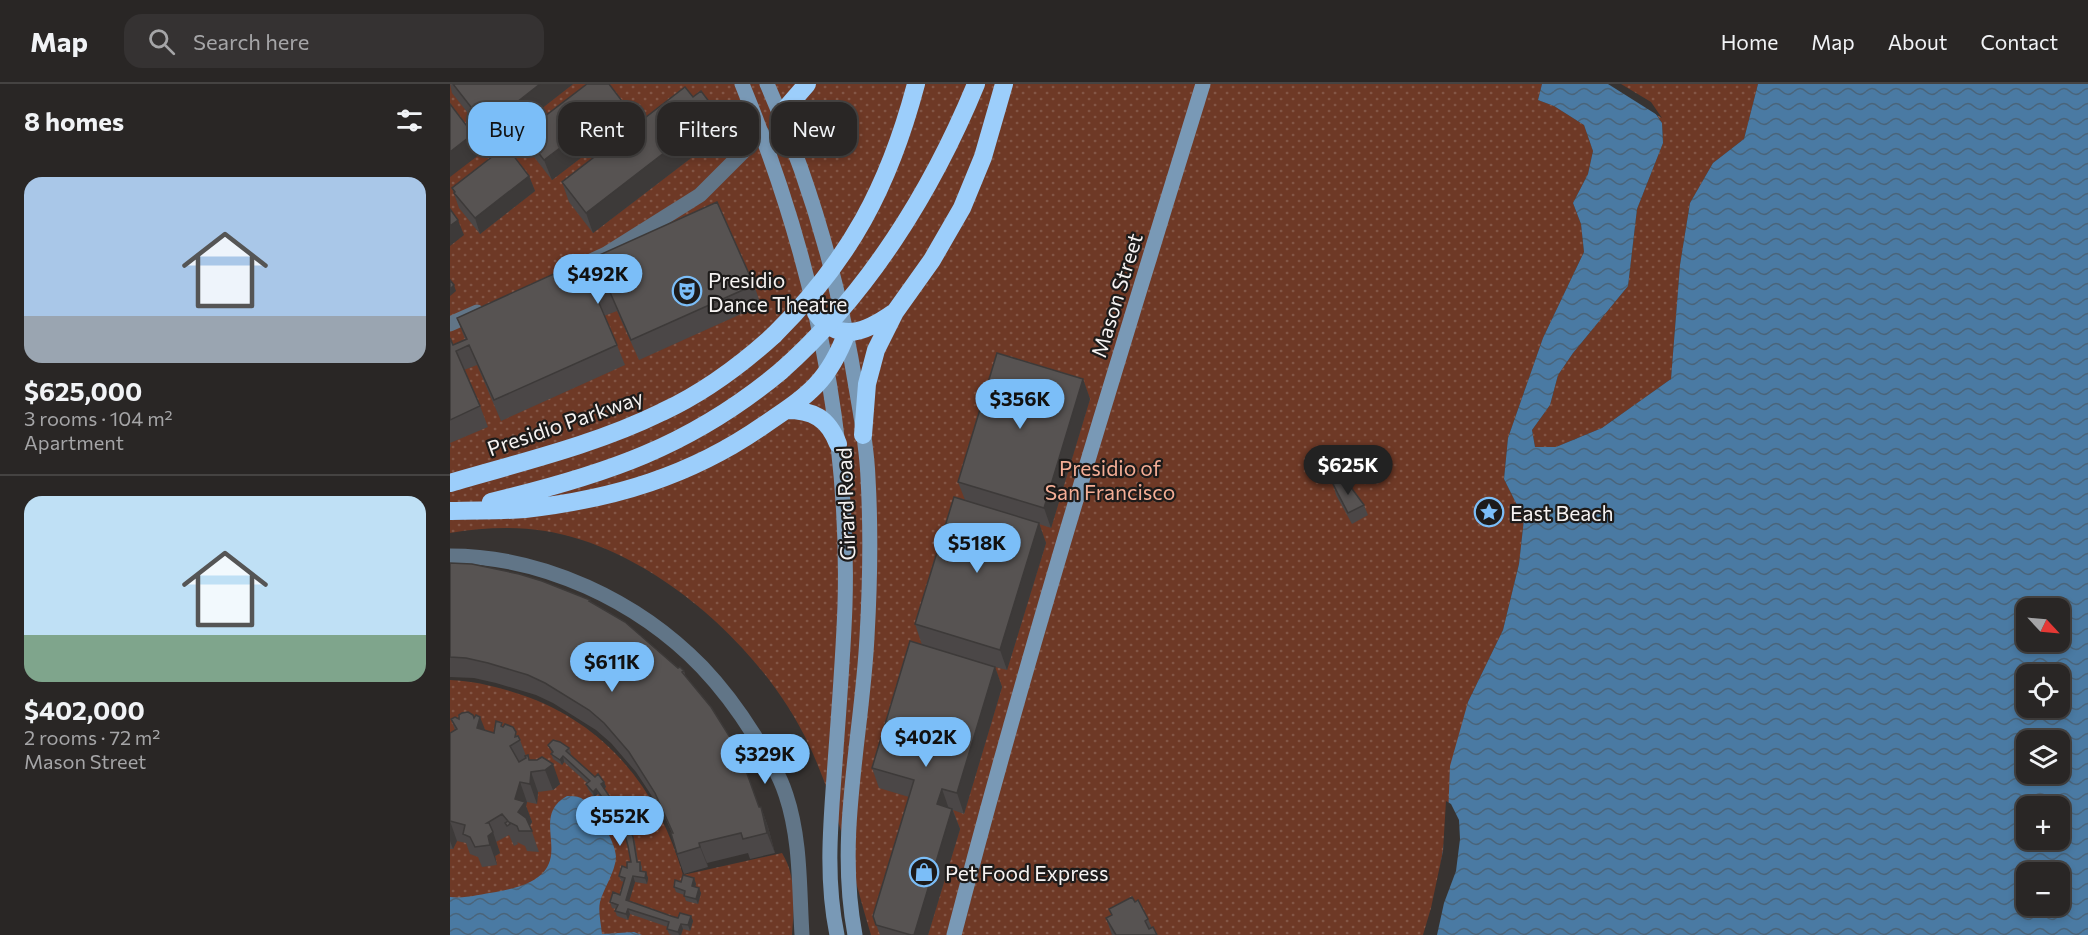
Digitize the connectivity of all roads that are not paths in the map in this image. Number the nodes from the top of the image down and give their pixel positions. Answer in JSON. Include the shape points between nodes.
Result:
{"nodes":[{"id":1,"x":742,"y":84,"type":"edge"},
{"id":2,"x":767,"y":84,"type":"edge"},
{"id":3,"x":807,"y":84,"type":"edge"},
{"id":4,"x":916,"y":84,"type":"edge"},
{"id":5,"x":976,"y":84,"type":"edge"},
{"id":6,"x":1004,"y":84,"type":"edge"},
{"id":7,"x":1203,"y":84,"type":"edge"},
{"id":8,"x":775,"y":102,"type":"edge"},
{"id":9,"x":791,"y":102,"type":"edge"},
{"id":10,"x":771,"y":124,"type":"edge"},
{"id":11,"x":762,"y":133,"type":"junction"},
{"id":12,"x":796,"y":156,"type":"edge"},
{"id":13,"x":555,"y":277,"type":"edge"},
{"id":14,"x":492,"y":306,"type":"edge"},
{"id":15,"x":895,"y":312,"type":"junction"},
{"id":16,"x":816,"y":313,"type":"junction"},
{"id":17,"x":450,"y":324,"type":"edge"},
{"id":18,"x":847,"y":332,"type":"junction"},
{"id":19,"x":827,"y":373,"type":"junction"},
{"id":20,"x":786,"y":410,"type":"junction"},
{"id":21,"x":863,"y":435,"type":"junction"},
{"id":22,"x":838,"y":444,"type":"junction"},
{"id":23,"x":450,"y":483,"type":"edge"},
{"id":24,"x":451,"y":511,"type":"edge"},
{"id":25,"x":450,"y":556,"type":"edge"},
{"id":26,"x":954,"y":933,"type":"edge"},
{"id":27,"x":802,"y":935,"type":"edge"},
{"id":28,"x":837,"y":935,"type":"edge"},
{"id":29,"x":855,"y":935,"type":"edge"}],
"edges":[{"from":1,"to":11,"type":"main road","name":"Girard Road"},
{"from":2,"to":8,"type":"main road","name":"Girard Road"},
{"from":3,"to":9,"type":"highway"},
{"from":4,"to":23,"type":"highway","name":"Presidio Parkway","bridge":true,"via":[[891,162],[863,222],[819,286],[774,335],[711,384],[650,418],[577,445]]},
{"from":5,"to":24,"type":"highway","bridge":true,"via":[[935,169],[878,263],[829,325],[782,371],[718,418],[640,458],[573,482]]},
{"from":6,"to":15,"type":"highway","via":[[972,187],[944,241]]},
{"from":7,"to":26,"type":"main road","name":"Mason Street","via":[[1064,541]]},
{"from":10,"to":11,"type":"main road"},
{"from":11,"to":13,"type":"street","via":[[700,195],[606,254]]},
{"from":11,"to":16,"type":"main road","name":"Girard Road"},
{"from":12,"to":18,"type":"main road","name":"Girard Road","via":[[813,202]]},
{"from":14,"to":17,"type":"street"},
{"from":15,"to":18,"type":"highway","via":[[869,328]]},
{"from":15,"to":21,"type":"highway","via":[[872,363]]},
{"from":16,"to":18,"type":"highway","via":[[834,330]]},
{"from":16,"to":19,"type":"main road","name":"Girard Road"},
{"from":18,"to":19,"type":"highway"},
{"from":18,"to":21,"type":"main road","name":"Girard Road"},
{"from":19,"to":20,"type":"highway"},
{"from":19,"to":22,"type":"main road","name":"Girard Road"},
{"from":20,"to":22,"type":"highway","via":[[819,417]]},
{"from":20,"to":24,"type":"highway","via":[[711,458],[641,486],[524,509]]},
{"from":21,"to":29,"type":"main road","name":"Girard Road","via":[[869,519],[867,635],[847,841]]},
{"from":22,"to":28,"type":"main road","name":"Girard Road","via":[[845,601],[830,853]]},
{"from":25,"to":27,"type":"street","via":[[520,565],[589,588],[671,640],[713,679],[772,762],[786,794],[797,841]]}]}
